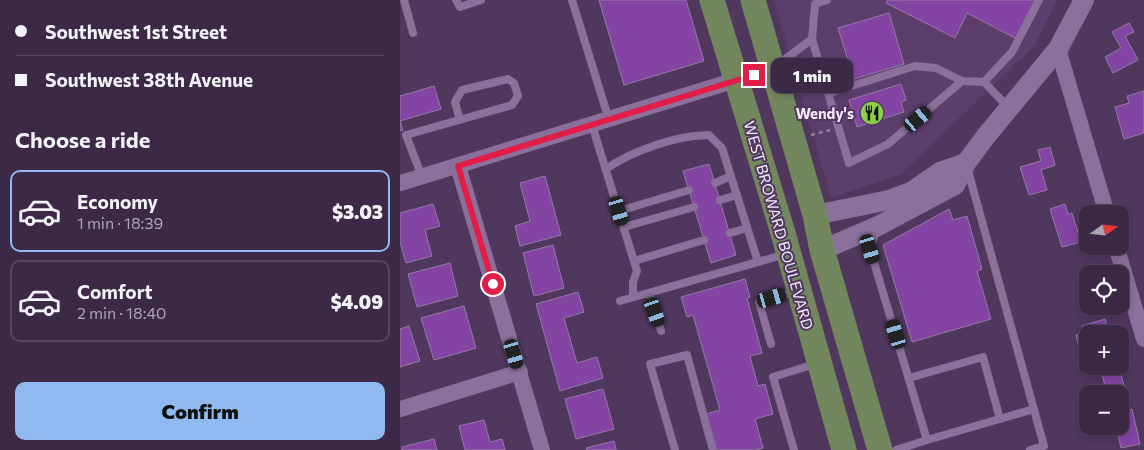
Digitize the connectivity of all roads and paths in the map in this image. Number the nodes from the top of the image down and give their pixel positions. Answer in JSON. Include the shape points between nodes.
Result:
{"nodes":[{"id":1,"x":404,"y":0,"type":"edge"},
{"id":2,"x":456,"y":0,"type":"edge"},
{"id":3,"x":481,"y":0,"type":"edge"},
{"id":4,"x":572,"y":0,"type":"edge"},
{"id":5,"x":712,"y":0,"type":"edge"},
{"id":6,"x":753,"y":0,"type":"edge"},
{"id":7,"x":827,"y":0,"type":"edge"},
{"id":8,"x":1039,"y":0,"type":"edge"},
{"id":9,"x":1084,"y":0,"type":"edge"},
{"id":10,"x":814,"y":2,"type":"edge"},
{"id":11,"x":413,"y":33,"type":"dead end"},
{"id":12,"x":812,"y":39,"type":"junction"},
{"id":13,"x":1058,"y":49,"type":"junction"},
{"id":14,"x":772,"y":69,"type":"junction"},
{"id":15,"x":736,"y":81,"type":"junction"},
{"id":16,"x":962,"y":81,"type":"junction"},
{"id":17,"x":984,"y":82,"type":"junction"},
{"id":18,"x":829,"y":94,"type":"junction"},
{"id":19,"x":1009,"y":108,"type":"junction"},
{"id":20,"x":460,"y":120,"type":"junction"},
{"id":21,"x":609,"y":120,"type":"junction"},
{"id":22,"x":592,"y":126,"type":"junction"},
{"id":23,"x":830,"y":130,"type":"dead end"},
{"id":24,"x":403,"y":136,"type":"edge"},
{"id":25,"x":807,"y":136,"type":"dead end"},
{"id":26,"x":966,"y":163,"type":"junction"},
{"id":27,"x":458,"y":166,"type":"junction"},
{"id":28,"x":606,"y":170,"type":"junction"},
{"id":29,"x":731,"y":176,"type":"junction"},
{"id":30,"x":422,"y":177,"type":"junction"},
{"id":31,"x":715,"y":182,"type":"dead end"},
{"id":32,"x":400,"y":183,"type":"edge"},
{"id":33,"x":689,"y":190,"type":"dead end"},
{"id":34,"x":736,"y":195,"type":"junction"},
{"id":35,"x":720,"y":200,"type":"dead end"},
{"id":36,"x":1104,"y":205,"type":"edge"},
{"id":37,"x":694,"y":207,"type":"dead end"},
{"id":38,"x":619,"y":211,"type":"junction"},
{"id":39,"x":815,"y":215,"type":"junction"},
{"id":40,"x":624,"y":226,"type":"junction"},
{"id":41,"x":878,"y":226,"type":"junction"},
{"id":42,"x":747,"y":228,"type":"junction"},
{"id":43,"x":730,"y":233,"type":"dead end"},
{"id":44,"x":704,"y":240,"type":"dead end"},
{"id":45,"x":822,"y":250,"type":"junction"},
{"id":46,"x":788,"y":253,"type":"junction"},
{"id":47,"x":1119,"y":255,"type":"edge"},
{"id":48,"x":634,"y":261,"type":"junction"},
{"id":49,"x":758,"y":262,"type":"junction"},
{"id":50,"x":799,"y":290,"type":"junction"},
{"id":51,"x":649,"y":293,"type":"junction"},
{"id":52,"x":634,"y":298,"type":"junction"},
{"id":53,"x":620,"y":301,"type":"dead end"},
{"id":54,"x":661,"y":331,"type":"dead end"},
{"id":55,"x":1144,"y":339,"type":"edge"},
{"id":56,"x":771,"y":344,"type":"dead end"},
{"id":57,"x":820,"y":362,"type":"junction"},
{"id":58,"x":520,"y":372,"type":"junction"},
{"id":59,"x":909,"y":378,"type":"junction"},
{"id":60,"x":400,"y":409,"type":"edge"},
{"id":61,"x":1034,"y":410,"type":"junction"},
{"id":62,"x":1000,"y":419,"type":"junction"},
{"id":63,"x":927,"y":440,"type":"junction"},
{"id":64,"x":542,"y":450,"type":"edge"},
{"id":65,"x":675,"y":450,"type":"edge"},
{"id":66,"x":712,"y":450,"type":"edge"},
{"id":67,"x":794,"y":450,"type":"edge"},
{"id":68,"x":844,"y":450,"type":"edge"},
{"id":69,"x":880,"y":450,"type":"edge"},
{"id":70,"x":896,"y":450,"type":"edge"},
{"id":71,"x":1030,"y":450,"type":"edge"}],
"edges":[{"from":1,"to":11,"type":"lane"},
{"from":2,"to":3,"type":"lane","via":[[460,7]]},
{"from":4,"to":21,"type":"lane"},
{"from":5,"to":15,"type":"main road","name":"WEST BROWARD BOULEVARD"},
{"from":6,"to":14,"type":"main road"},
{"from":7,"to":10,"type":"lane"},
{"from":8,"to":17,"type":"lane","via":[[1012,52]]},
{"from":9,"to":13,"type":"street"},
{"from":10,"to":12,"type":"lane"},
{"from":12,"to":14,"type":"lane"},
{"from":12,"to":18,"type":"lane"},
{"from":13,"to":19,"type":"street"},
{"from":13,"to":36,"type":"street"},
{"from":14,"to":15,"type":"street"},
{"from":14,"to":39,"type":"main road"},
{"from":15,"to":21,"type":"street"},
{"from":15,"to":46,"type":"main road","name":"WEST BROWARD BOULEVARD"},
{"from":16,"to":17,"type":"lane"},
{"from":16,"to":18,"type":"lane","via":[[936,68],[915,66]]},
{"from":16,"to":18,"type":"lane","via":[[888,144],[850,163]]},
{"from":17,"to":19,"type":"lane"},
{"from":19,"to":26,"type":"street"},
{"from":20,"to":20,"type":"lane","via":[[512,105],[518,96],[514,83],[508,78],[462,90],[456,102]]},
{"from":20,"to":24,"type":"lane"},
{"from":21,"to":22,"type":"street"},
{"from":22,"to":27,"type":"street"},
{"from":22,"to":28,"type":"lane"},
{"from":23,"to":25,"type":"path"},
{"from":24,"to":30,"type":"lane"},
{"from":26,"to":39,"type":"street","via":[[940,172],[911,192],[889,200]]},
{"from":26,"to":41,"type":"street","via":[[955,185]]},
{"from":26,"to":61,"type":"lane"},
{"from":27,"to":30,"type":"street"},
{"from":27,"to":58,"type":"street"},
{"from":28,"to":29,"type":"lane","via":[[623,157],[692,135],[709,135],[722,148]]},
{"from":28,"to":38,"type":"lane"},
{"from":29,"to":31,"type":"lane"},
{"from":29,"to":34,"type":"lane"},
{"from":30,"to":32,"type":"street"},
{"from":33,"to":38,"type":"lane"},
{"from":34,"to":35,"type":"lane"},
{"from":34,"to":42,"type":"lane"},
{"from":37,"to":40,"type":"lane"},
{"from":38,"to":40,"type":"lane"},
{"from":39,"to":45,"type":"main road"},
{"from":40,"to":48,"type":"lane"},
{"from":41,"to":45,"type":"street"},
{"from":41,"to":59,"type":"lane","via":[[870,249]]},
{"from":42,"to":43,"type":"lane"},
{"from":42,"to":49,"type":"lane"},
{"from":44,"to":48,"type":"lane"},
{"from":45,"to":69,"type":"main road"},
{"from":46,"to":49,"type":"lane"},
{"from":46,"to":50,"type":"main road","name":"WEST BROWARD BOULEVARD"},
{"from":47,"to":55,"type":"street"},
{"from":48,"to":52,"type":"lane","via":[[637,271],[633,282]]},
{"from":49,"to":51,"type":"lane"},
{"from":50,"to":56,"type":"lane","via":[[759,302]]},
{"from":50,"to":57,"type":"main road","name":"WEST BROWARD BOULEVARD"},
{"from":51,"to":52,"type":"lane"},
{"from":51,"to":54,"type":"lane"},
{"from":52,"to":53,"type":"lane"},
{"from":57,"to":67,"type":"lane","via":[[773,377]]},
{"from":57,"to":68,"type":"main road","name":"WEST BROWARD BOULEVARD"},
{"from":58,"to":60,"type":"street"},
{"from":58,"to":64,"type":"street"},
{"from":59,"to":62,"type":"lane","via":[[983,358]]},
{"from":59,"to":63,"type":"lane"},
{"from":61,"to":62,"type":"lane"},
{"from":61,"to":71,"type":"lane","via":[[1044,446]]},
{"from":62,"to":63,"type":"lane"},
{"from":63,"to":70,"type":"lane"},
{"from":65,"to":66,"type":"lane","via":[[650,364],[686,356]]}]}
